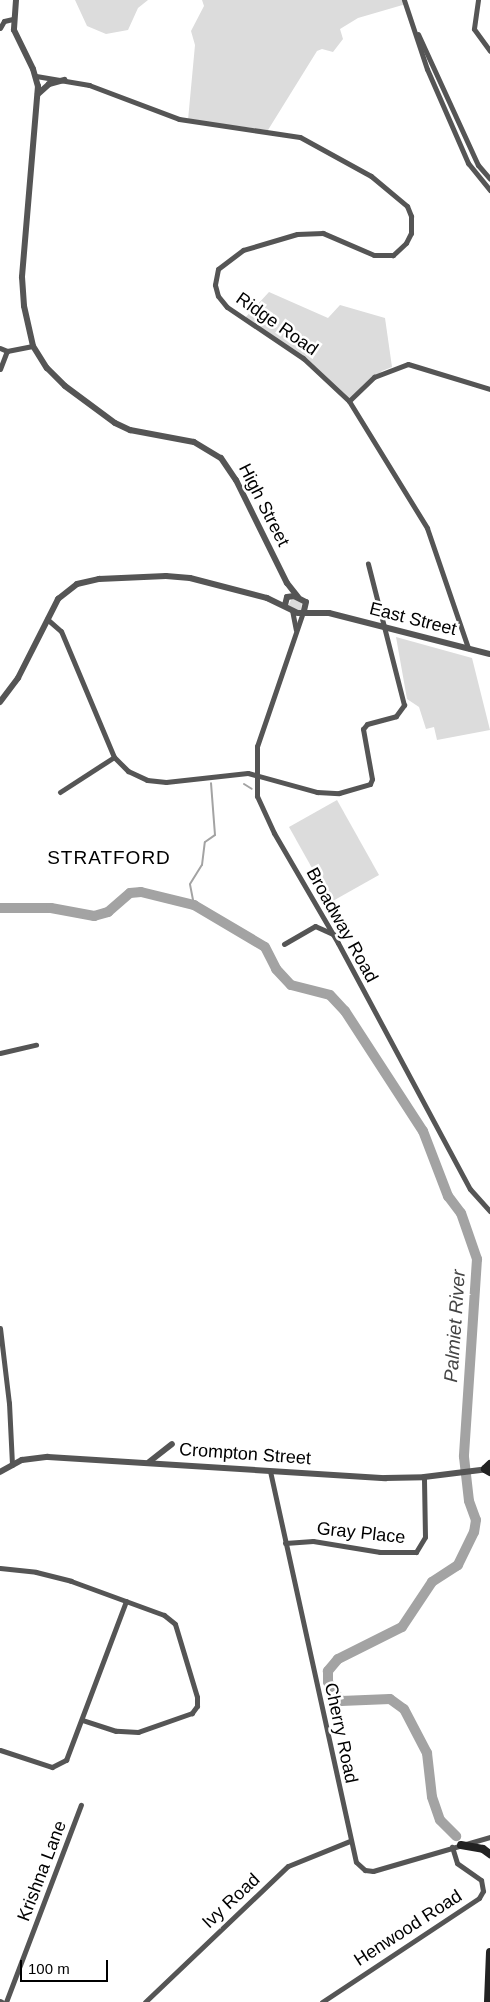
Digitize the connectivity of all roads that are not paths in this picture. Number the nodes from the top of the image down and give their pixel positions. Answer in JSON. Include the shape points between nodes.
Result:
{"nodes":[{"id":1,"x":16,"y":0,"type":"edge"},
{"id":2,"x":404,"y":0,"type":"edge"},
{"id":3,"x":478,"y":0,"type":"edge"},
{"id":4,"x":13,"y":19,"type":"junction"},
{"id":5,"x":414,"y":27,"type":"junction"},
{"id":6,"x":0,"y":28,"type":"edge"},
{"id":7,"x":490,"y":51,"type":"edge"},
{"id":8,"x":36,"y":76,"type":"junction"},
{"id":9,"x":64,"y":80,"type":"junction"},
{"id":10,"x":38,"y":94,"type":"junction"},
{"id":11,"x":490,"y":179,"type":"edge"},
{"id":12,"x":490,"y":190,"type":"edge"},
{"id":13,"x":33,"y":346,"type":"junction"},
{"id":14,"x":0,"y":348,"type":"edge"},
{"id":15,"x":7,"y":351,"type":"junction"},
{"id":16,"x":0,"y":370,"type":"edge"},
{"id":17,"x":490,"y":389,"type":"edge"},
{"id":18,"x":349,"y":401,"type":"junction"},
{"id":19,"x":368,"y":564,"type":"dead end"},
{"id":20,"x":286,"y":583,"type":"junction"},
{"id":21,"x":288,"y":597,"type":"junction"},
{"id":22,"x":298,"y":597,"type":"junction"},
{"id":23,"x":268,"y":598,"type":"junction"},
{"id":24,"x":306,"y":602,"type":"junction"},
{"id":25,"x":285,"y":605,"type":"junction"},
{"id":26,"x":292,"y":610,"type":"junction"},
{"id":27,"x":304,"y":612,"type":"junction"},
{"id":28,"x":329,"y":613,"type":"junction"},
{"id":29,"x":47,"y":618,"type":"junction"},
{"id":30,"x":386,"y":627,"type":"junction"},
{"id":31,"x":296,"y":633,"type":"junction"},
{"id":32,"x":468,"y":648,"type":"junction"},
{"id":33,"x":490,"y":654,"type":"edge"},
{"id":34,"x":0,"y":702,"type":"edge"},
{"id":35,"x":114,"y":757,"type":"junction"},
{"id":36,"x":255,"y":775,"type":"junction"},
{"id":37,"x":60,"y":792,"type":"dead end"},
{"id":38,"x":332,"y":934,"type":"junction"},
{"id":39,"x":284,"y":944,"type":"dead end"},
{"id":40,"x":36,"y":1045,"type":"dead end"},
{"id":41,"x":0,"y":1053,"type":"edge"},
{"id":42,"x":490,"y":1211,"type":"edge"},
{"id":43,"x":0,"y":1328,"type":"edge"},
{"id":44,"x":172,"y":1444,"type":"dead end"},
{"id":45,"x":148,"y":1463,"type":"junction"},
{"id":46,"x":12,"y":1465,"type":"junction"},
{"id":47,"x":489,"y":1468,"type":"edge"},
{"id":48,"x":270,"y":1471,"type":"junction"},
{"id":49,"x":0,"y":1472,"type":"edge"},
{"id":50,"x":424,"y":1477,"type":"junction"},
{"id":51,"x":285,"y":1543,"type":"junction"},
{"id":52,"x":0,"y":1568,"type":"edge"},
{"id":53,"x":126,"y":1601,"type":"junction"},
{"id":54,"x":83,"y":1720,"type":"junction"},
{"id":55,"x":0,"y":1750,"type":"edge"},
{"id":56,"x":81,"y":1805,"type":"dead end"},
{"id":57,"x":490,"y":1837,"type":"edge"},
{"id":58,"x":350,"y":1841,"type":"junction"},
{"id":59,"x":461,"y":1845,"type":"junction"},
{"id":60,"x":452,"y":1847,"type":"junction"},
{"id":61,"x":490,"y":1854,"type":"edge"},
{"id":62,"x":490,"y":1952,"type":"edge"},
{"id":63,"x":3,"y":2002,"type":"edge"},
{"id":64,"x":145,"y":2002,"type":"edge"},
{"id":65,"x":322,"y":2002,"type":"edge"},
{"id":66,"x":488,"y":2002,"type":"edge"}],
"edges":[{"from":1,"to":4,"type":"street"},
{"from":2,"to":5,"type":"street"},
{"from":3,"to":7,"type":"street","via":[[474,29]]},
{"from":4,"to":6,"type":"street","via":[[4,21]]},
{"from":4,"to":8,"type":"street","via":[[16,36]]},
{"from":5,"to":11,"type":"street","via":[[478,165]]},
{"from":5,"to":12,"type":"street","via":[[427,69],[468,163]]},
{"from":8,"to":9,"type":"street","name":"Ridge Road"},
{"from":8,"to":10,"type":"street","name":"High Street"},
{"from":9,"to":10,"type":"street","via":[[49,84]]},
{"from":9,"to":18,"type":"street","name":"Ridge Road","via":[[89,85],[179,119],[300,137],[364,172],[399,198],[409,211],[412,228],[406,243],[393,255],[374,255],[329,234],[307,233],[243,250],[222,264],[216,274],[216,292],[227,307],[309,363]]},
{"from":10,"to":13,"type":"street","name":"High Street","via":[[22,277],[24,306]]},
{"from":13,"to":15,"type":"street"},
{"from":13,"to":20,"type":"street","name":"High Street","via":[[47,368],[65,386],[115,423],[130,430],[194,442],[221,458],[236,480]]},
{"from":14,"to":15,"type":"street"},
{"from":15,"to":16,"type":"street"},
{"from":17,"to":18,"type":"street","via":[[408,364],[374,376]]},
{"from":18,"to":32,"type":"street","name":"Ridge Road","via":[[427,528]]},
{"from":19,"to":30,"type":"street"},
{"from":20,"to":21,"type":"street","name":"High Street"},
{"from":20,"to":22,"type":"street","name":"High Street"},
{"from":21,"to":22,"type":"street"},
{"from":21,"to":23,"type":"street"},
{"from":21,"to":25,"type":"street"},
{"from":22,"to":24,"type":"street","name":"East Street"},
{"from":23,"to":25,"type":"street"},
{"from":23,"to":29,"type":"street","via":[[190,578],[100,579],[77,584],[67,591]]},
{"from":24,"to":27,"type":"street"},
{"from":24,"to":28,"type":"street","name":"East Street"},
{"from":25,"to":26,"type":"street"},
{"from":26,"to":27,"type":"street","name":"East Street"},
{"from":26,"to":31,"type":"street","name":"Broadway Road"},
{"from":27,"to":28,"type":"street","name":"East Street"},
{"from":27,"to":31,"type":"street","name":"Broadway Road"},
{"from":28,"to":30,"type":"street","name":"East Street"},
{"from":29,"to":34,"type":"street","via":[[22,672]]},
{"from":29,"to":35,"type":"street","via":[[61,631]]},
{"from":30,"to":32,"type":"street","name":"East Street"},
{"from":30,"to":36,"type":"street","via":[[404,700],[396,716],[363,728],[372,779],[366,787],[324,792]]},
{"from":31,"to":36,"type":"street","name":"Broadway Road","via":[[260,736]]},
{"from":32,"to":33,"type":"street","name":"East Street"},
{"from":35,"to":36,"type":"street","via":[[128,771],[162,782],[238,773]]},
{"from":35,"to":37,"type":"street"},
{"from":36,"to":38,"type":"street","name":"Broadway Road","via":[[257,796],[274,833]]},
{"from":38,"to":39,"type":"street","via":[[315,926]]},
{"from":38,"to":42,"type":"street","name":"Broadway Road","via":[[470,1189]]},
{"from":40,"to":41,"type":"street"},
{"from":43,"to":46,"type":"street"},
{"from":44,"to":45,"type":"street"},
{"from":45,"to":46,"type":"street","name":"Crompton Street","via":[[48,1457]]},
{"from":45,"to":48,"type":"street","name":"Crompton Street"},
{"from":46,"to":49,"type":"street","name":"Crompton Street"},
{"from":47,"to":50,"type":"street","name":"Crompton Street"},
{"from":48,"to":50,"type":"street","name":"Crompton Street"},
{"from":48,"to":51,"type":"street","name":"Cherry Road"},
{"from":50,"to":51,"type":"street","name":"Gray Place","via":[[426,1537],[416,1552],[380,1552],[313,1541]]},
{"from":51,"to":58,"type":"street","name":"Cherry Road"},
{"from":52,"to":53,"type":"street","via":[[52,1576]]},
{"from":53,"to":54,"type":"street"},
{"from":53,"to":54,"type":"street","via":[[164,1615],[175,1624],[197,1706],[187,1716],[138,1732],[116,1731]]},
{"from":54,"to":55,"type":"street","via":[[70,1754],[58,1766],[39,1764]]},
{"from":56,"to":63,"type":"street","name":"Krishna Lane"},
{"from":57,"to":59,"type":"street","name":"Cherry Road"},
{"from":58,"to":60,"type":"street","name":"Cherry Road","via":[[356,1862],[368,1871]]},
{"from":58,"to":64,"type":"street","name":"Ivy Road","via":[[288,1866]]},
{"from":59,"to":60,"type":"street","name":"Cherry Road"},
{"from":59,"to":61,"type":"main road"},
{"from":60,"to":65,"type":"street","name":"Henwood Road","via":[[457,1863],[481,1880],[483,1891],[479,1898]]},
{"from":62,"to":66,"type":"main road"}]}
